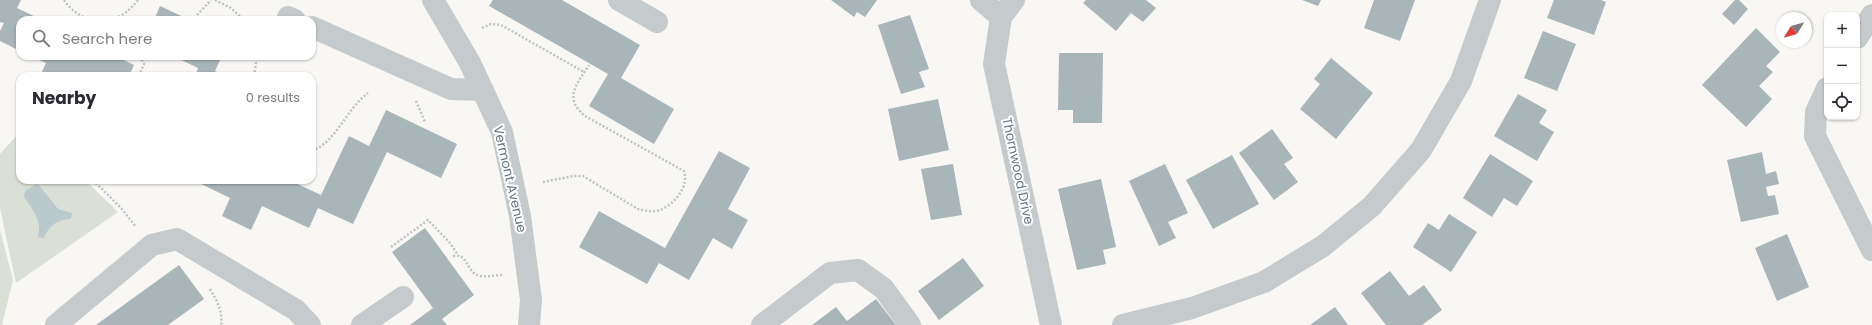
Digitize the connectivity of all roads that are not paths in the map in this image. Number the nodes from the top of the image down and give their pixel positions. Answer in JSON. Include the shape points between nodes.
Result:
{"nodes":[{"id":1,"x":434,"y":0,"type":"edge"},
{"id":2,"x":619,"y":0,"type":"edge"},
{"id":3,"x":981,"y":0,"type":"edge"},
{"id":4,"x":1490,"y":0,"type":"edge"},
{"id":5,"x":1008,"y":8,"type":"edge"},
{"id":6,"x":1872,"y":15,"type":"edge"},
{"id":7,"x":657,"y":22,"type":"dead end"},
{"id":8,"x":316,"y":30,"type":"edge"},
{"id":9,"x":1860,"y":33,"type":"edge"},
{"id":10,"x":483,"y":90,"type":"junction"},
{"id":11,"x":1824,"y":95,"type":"edge"},
{"id":12,"x":1872,"y":250,"type":"edge"},
{"id":13,"x":403,"y":296,"type":"dead end"},
{"id":14,"x":56,"y":325,"type":"edge"},
{"id":15,"x":310,"y":325,"type":"edge"},
{"id":16,"x":362,"y":325,"type":"edge"},
{"id":17,"x":529,"y":325,"type":"edge"},
{"id":18,"x":762,"y":325,"type":"edge"},
{"id":19,"x":910,"y":325,"type":"edge"},
{"id":20,"x":1051,"y":325,"type":"edge"},
{"id":21,"x":1123,"y":325,"type":"edge"}],
"edges":[{"from":1,"to":10,"type":"street","name":"Vermont Avenue"},
{"from":2,"to":7,"type":"street"},
{"from":3,"to":5,"type":"street","name":"Thornwood Drive"},
{"from":4,"to":21,"type":"street","via":[[1461,80],[1421,150],[1372,206],[1323,246],[1264,282],[1192,308]]},
{"from":5,"to":20,"type":"street","name":"Thornwood Drive","via":[[994,64]]},
{"from":6,"to":9,"type":"street"},
{"from":8,"to":10,"type":"street","via":[[451,89]]},
{"from":10,"to":17,"type":"street","name":"Vermont Avenue","via":[[502,132],[520,216],[532,300]]},
{"from":11,"to":12,"type":"street","via":[[1816,112],[1815,136]]},
{"from":13,"to":16,"type":"street"},
{"from":14,"to":15,"type":"street","via":[[152,245],[177,239],[296,310]]},
{"from":18,"to":19,"type":"street","via":[[830,273],[858,270],[884,289]]}]}
